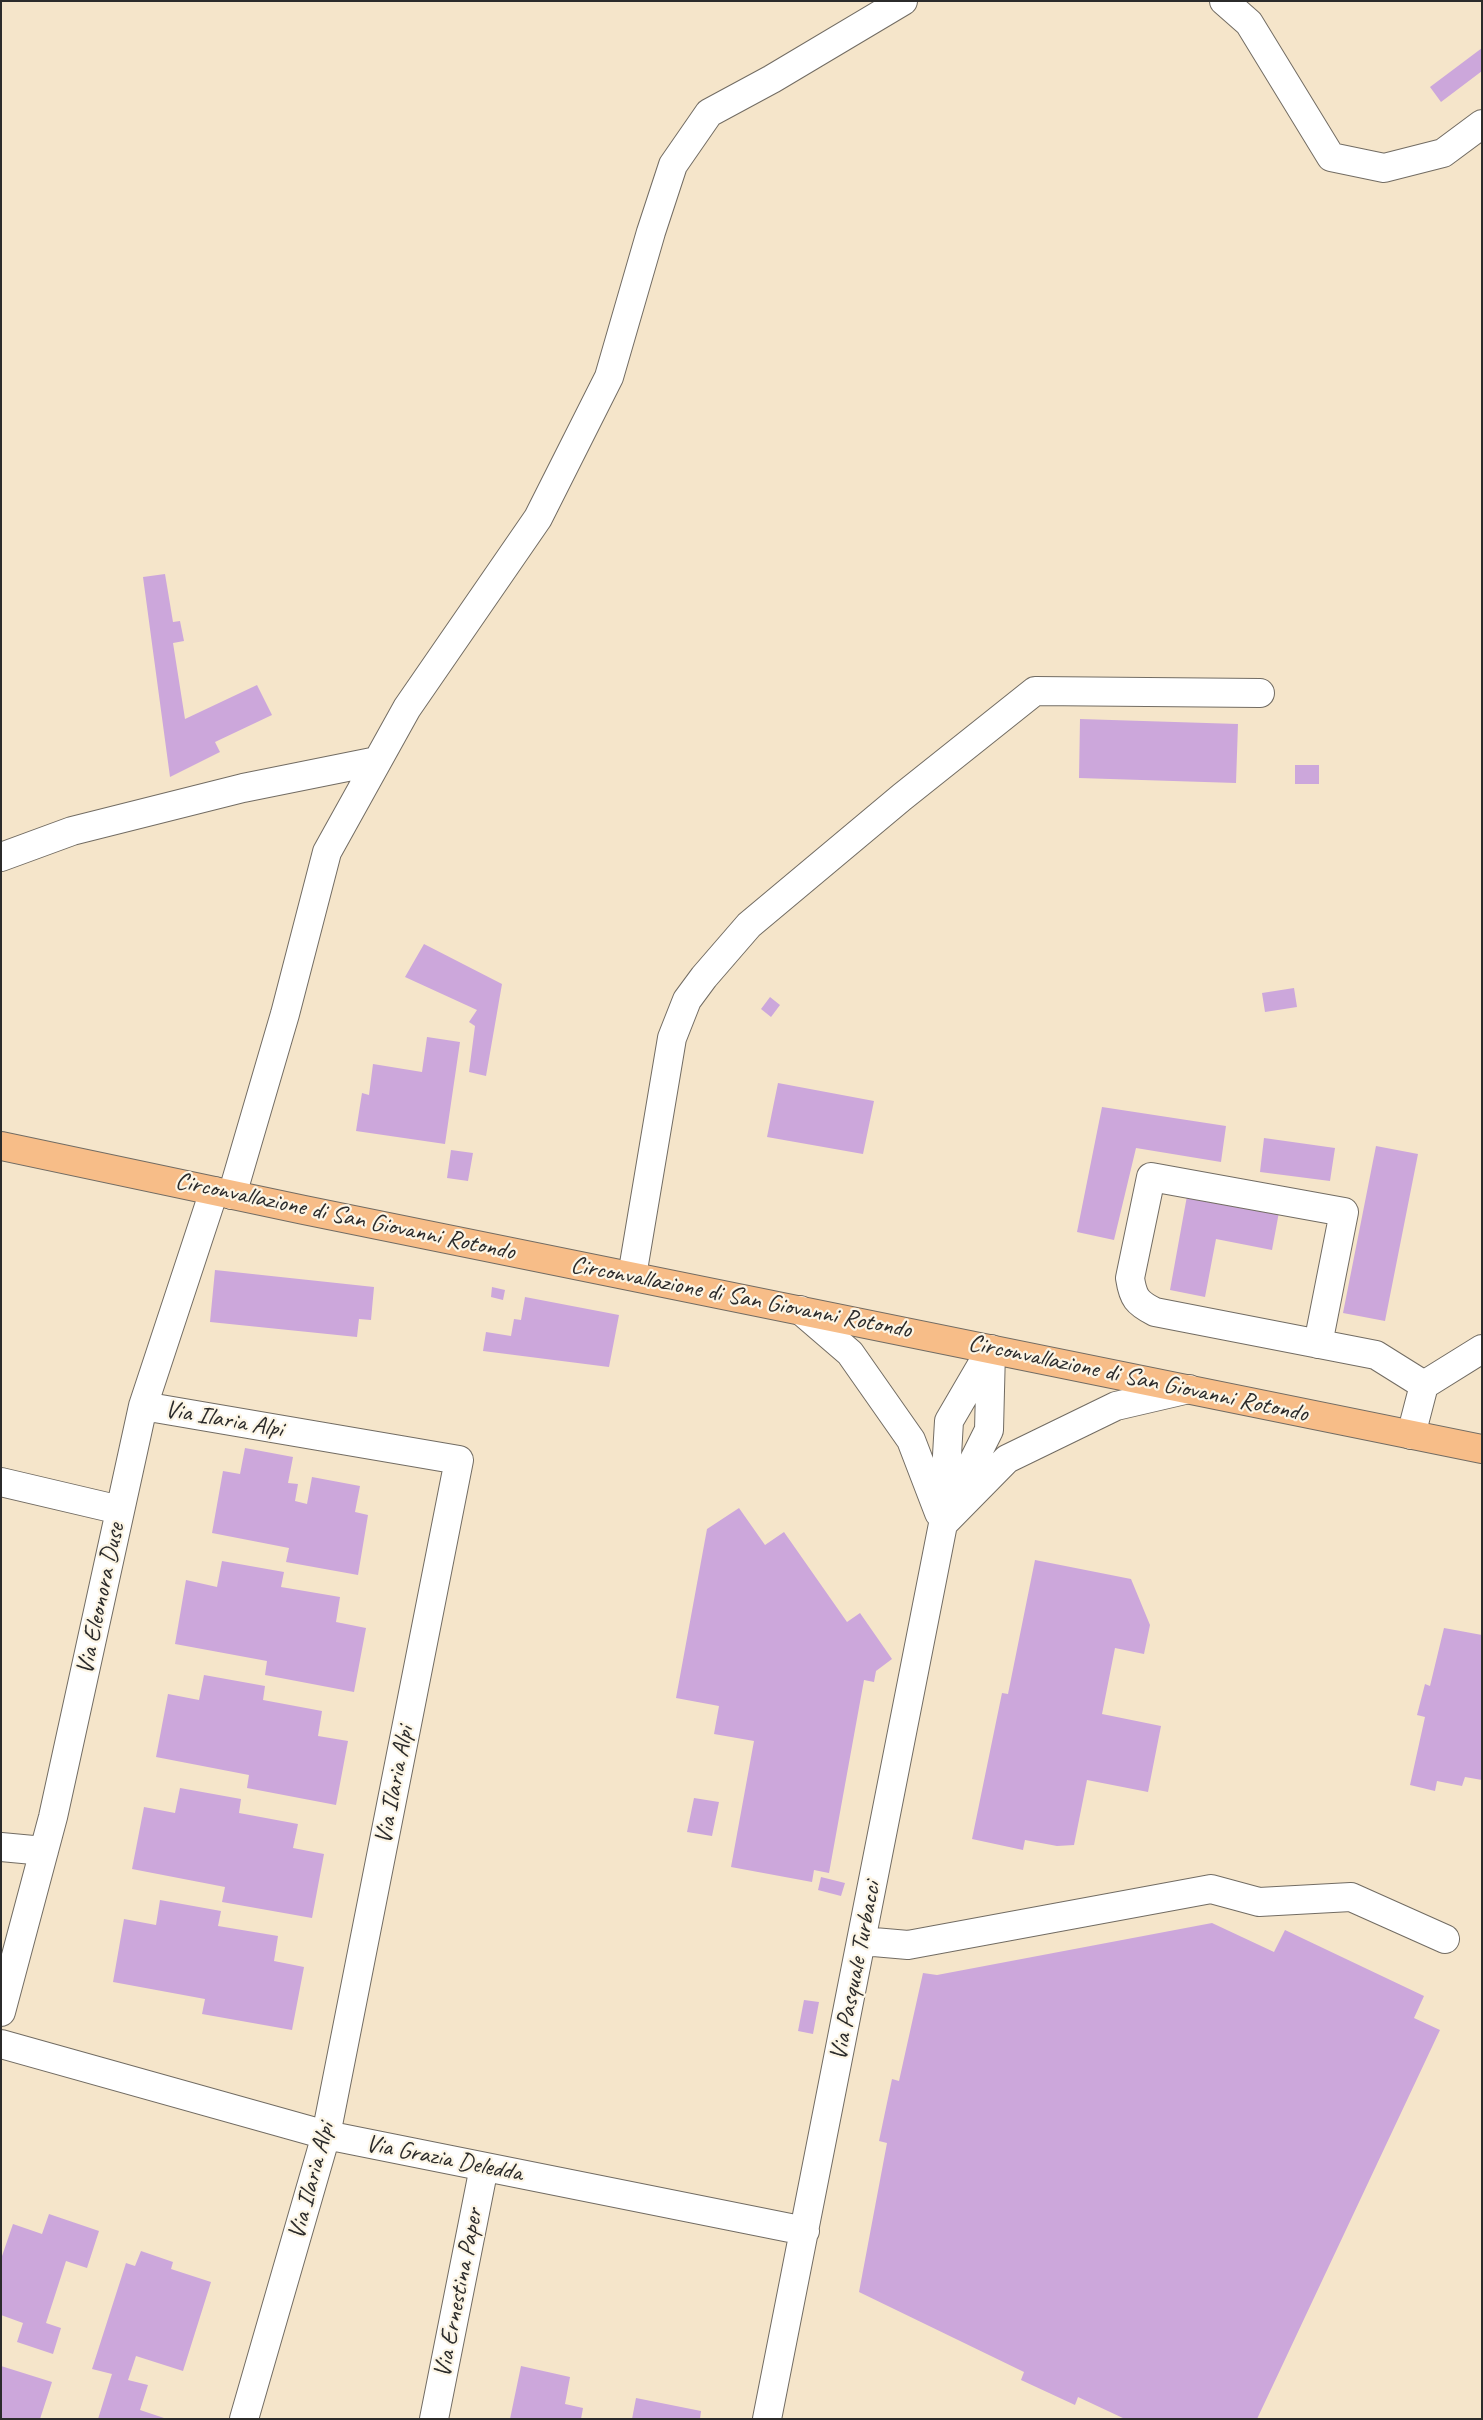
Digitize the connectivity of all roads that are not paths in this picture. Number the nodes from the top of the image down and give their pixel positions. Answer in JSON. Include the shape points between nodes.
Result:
{"nodes":[{"id":1,"x":903,"y":1,"type":"edge"},
{"id":2,"x":1224,"y":1,"type":"edge"},
{"id":3,"x":1482,"y":124,"type":"edge"},
{"id":4,"x":1260,"y":693,"type":"dead end"},
{"id":5,"x":377,"y":762,"type":"junction"},
{"id":6,"x":1,"y":856,"type":"edge"},
{"id":7,"x":1,"y":1146,"type":"edge"},
{"id":8,"x":223,"y":1193,"type":"junction"},
{"id":9,"x":632,"y":1276,"type":"junction"},
{"id":10,"x":800,"y":1310,"type":"junction"},
{"id":11,"x":1318,"y":1344,"type":"junction"},
{"id":12,"x":991,"y":1349,"type":"junction"},
{"id":13,"x":1482,"y":1349,"type":"edge"},
{"id":14,"x":1424,"y":1386,"type":"junction"},
{"id":15,"x":1189,"y":1389,"type":"junction"},
{"id":16,"x":143,"y":1406,"type":"junction"},
{"id":17,"x":1411,"y":1435,"type":"junction"},
{"id":18,"x":1482,"y":1449,"type":"edge"},
{"id":19,"x":1,"y":1482,"type":"edge"},
{"id":20,"x":120,"y":1510,"type":"junction"},
{"id":21,"x":943,"y":1524,"type":"junction"},
{"id":22,"x":1,"y":1847,"type":"edge"},
{"id":23,"x":44,"y":1852,"type":"junction"},
{"id":24,"x":1445,"y":1939,"type":"dead end"},
{"id":25,"x":862,"y":1941,"type":"junction"},
{"id":26,"x":1,"y":2012,"type":"edge"},
{"id":27,"x":1,"y":2044,"type":"edge"},
{"id":28,"x":326,"y":2135,"type":"junction"},
{"id":29,"x":484,"y":2167,"type":"junction"},
{"id":30,"x":805,"y":2231,"type":"junction"},
{"id":31,"x":244,"y":2419,"type":"edge"},
{"id":32,"x":434,"y":2419,"type":"edge"},
{"id":33,"x":767,"y":2419,"type":"edge"}],
"edges":[{"from":1,"to":5,"type":"street","name":"Via Eleonora Duse","via":[[709,113],[673,165],[605,386],[538,518],[407,708]]},
{"from":2,"to":3,"type":"street","via":[[1249,23],[1331,157],[1384,168],[1443,153]]},
{"from":4,"to":9,"type":"street","via":[[1036,691],[902,797],[749,925],[687,1000],[672,1038]]},
{"from":5,"to":6,"type":"street","via":[[243,788],[72,831]]},
{"from":5,"to":8,"type":"street","name":"Via Eleonora Duse","via":[[327,852],[285,1014]]},
{"from":7,"to":8,"type":"main road","name":"Circonvallazione di San Giovanni Rotondo"},
{"from":8,"to":9,"type":"main road","name":"Circonvallazione di San Giovanni Rotondo"},
{"from":8,"to":16,"type":"street","name":"Via Eleonora Duse"},
{"from":9,"to":10,"type":"main road","name":"Circonvallazione di San Giovanni Rotondo"},
{"from":10,"to":12,"type":"main road","name":"Circonvallazione di San Giovanni Rotondo"},
{"from":10,"to":21,"type":"street","via":[[850,1353],[911,1440]]},
{"from":11,"to":11,"type":"street","via":[[1155,1312],[1140,1304],[1132,1292],[1130,1278],[1151,1177],[1344,1212]]},
{"from":11,"to":14,"type":"street","via":[[1376,1355]]},
{"from":12,"to":15,"type":"main road","name":"Circonvallazione di San Giovanni Rotondo"},
{"from":12,"to":21,"type":"street","name":"Via Pasquale Turbacci","via":[[988,1430]]},
{"from":12,"to":21,"type":"street","name":"Via Pasquale Turbacci","via":[[949,1421]]},
{"from":13,"to":14,"type":"street"},
{"from":14,"to":17,"type":"street"},
{"from":15,"to":17,"type":"main road","name":"Circonvallazione di San Giovanni Rotondo"},
{"from":15,"to":21,"type":"street","via":[[1116,1406],[1007,1459]]},
{"from":16,"to":20,"type":"street","name":"Via Eleonora Duse"},
{"from":16,"to":28,"type":"street","name":"Via Ilaria Alpi","via":[[459,1460]]},
{"from":17,"to":18,"type":"main road","name":"Circonvallazione di San Giovanni Rotondo"},
{"from":19,"to":20,"type":"street"},
{"from":20,"to":23,"type":"street","name":"Via Eleonora Duse"},
{"from":21,"to":25,"type":"street","name":"Via Pasquale Turbacci"},
{"from":22,"to":23,"type":"street"},
{"from":23,"to":26,"type":"street","name":"Via Eleonora Duse"},
{"from":24,"to":25,"type":"street","via":[[1351,1897],[1259,1902],[1211,1888],[908,1945]]},
{"from":25,"to":30,"type":"street","name":"Via Pasquale Turbacci"},
{"from":27,"to":28,"type":"street","name":"Via Grazia Deledda"},
{"from":28,"to":29,"type":"street","name":"Via Grazia Deledda"},
{"from":28,"to":31,"type":"street","name":"Via Ilaria Alpi"},
{"from":29,"to":30,"type":"street","name":"Via Grazia Deledda"},
{"from":29,"to":32,"type":"street","name":"Via Ernestina Paper"},
{"from":30,"to":33,"type":"street","name":"Via Pasquale Turbacci"}]}
